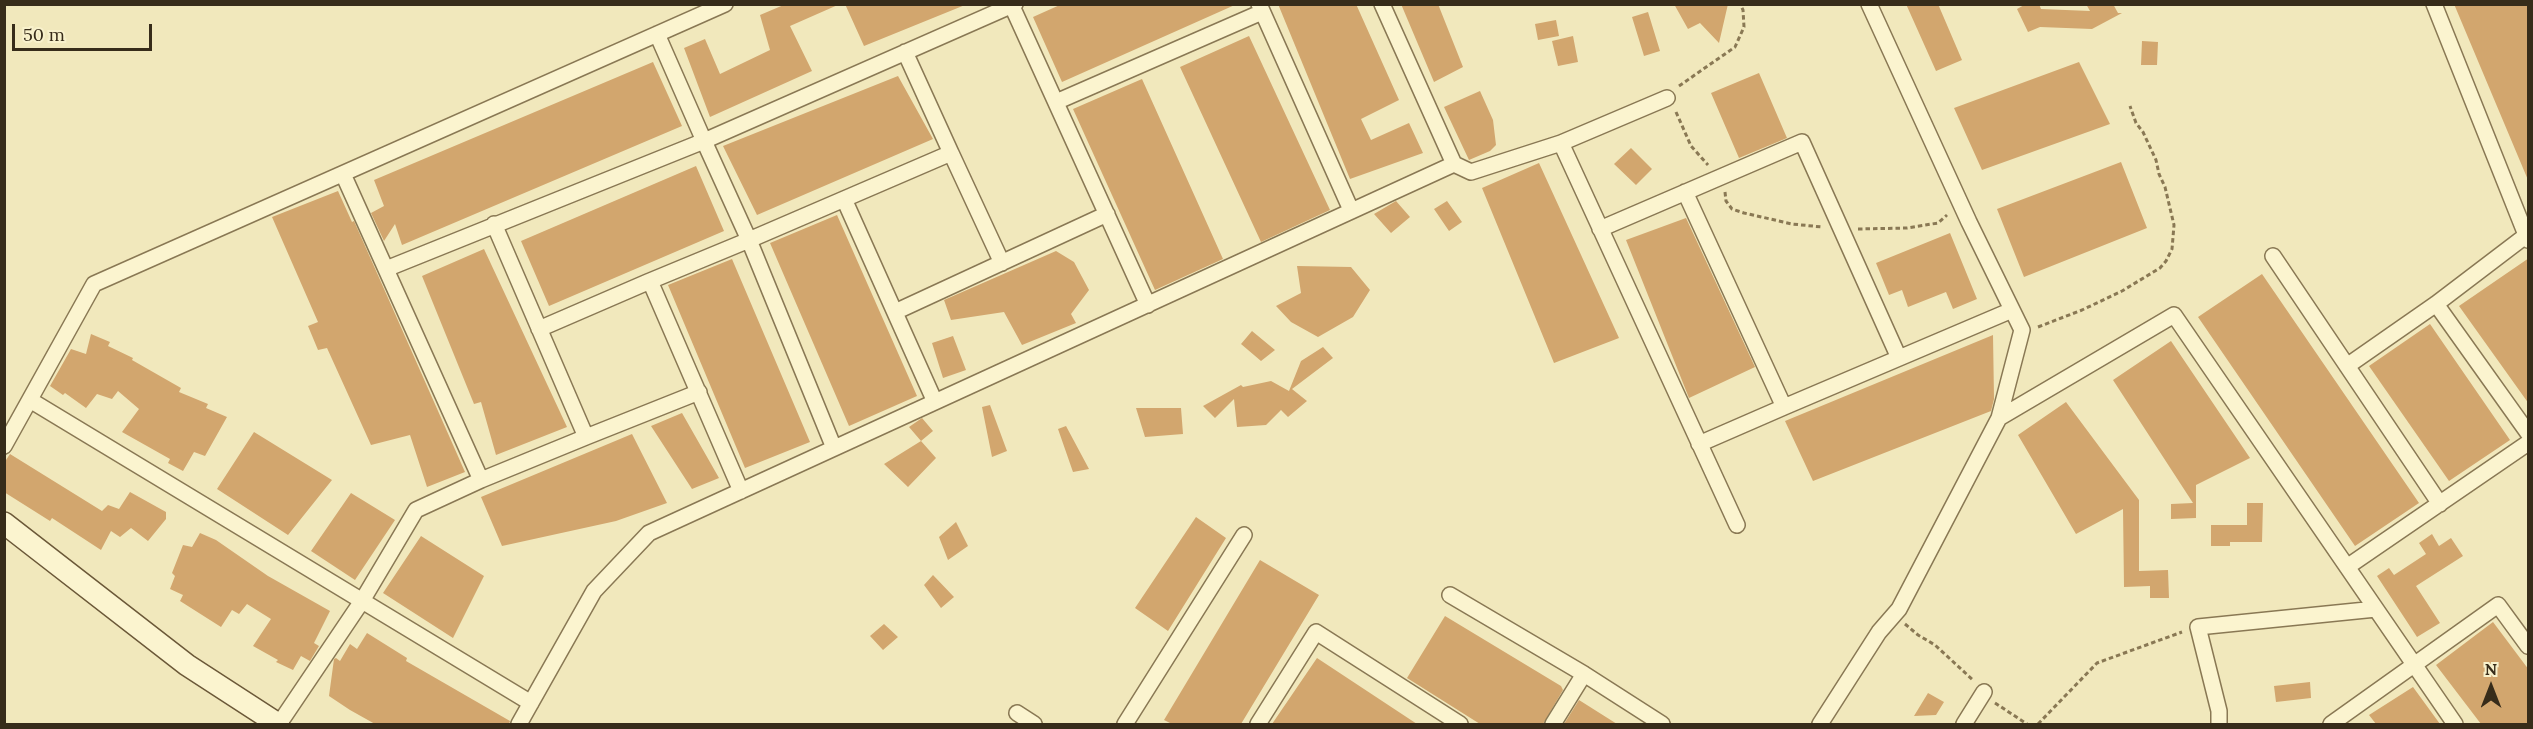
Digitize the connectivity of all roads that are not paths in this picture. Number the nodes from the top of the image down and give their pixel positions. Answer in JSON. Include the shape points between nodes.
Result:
{"nodes":[{"id":1,"x":725,"y":4,"type":"edge"},
{"id":2,"x":1382,"y":4,"type":"edge"},
{"id":3,"x":1869,"y":4,"type":"edge"},
{"id":4,"x":2434,"y":4,"type":"edge"},
{"id":5,"x":1012,"y":5,"type":"edge"},
{"id":6,"x":1260,"y":8,"type":"edge"},
{"id":7,"x":657,"y":34,"type":"junction"},
{"id":8,"x":905,"y":52,"type":"junction"},
{"id":9,"x":1667,"y":98,"type":"dead end"},
{"id":10,"x":1056,"y":102,"type":"junction"},
{"id":11,"x":704,"y":141,"type":"junction"},
{"id":12,"x":1561,"y":143,"type":"junction"},
{"id":13,"x":951,"y":153,"type":"junction"},
{"id":14,"x":1454,"y":164,"type":"junction"},
{"id":15,"x":343,"y":174,"type":"junction"},
{"id":16,"x":1685,"y":192,"type":"junction"},
{"id":17,"x":844,"y":199,"type":"junction"},
{"id":18,"x":1351,"y":210,"type":"junction"},
{"id":19,"x":1107,"y":214,"type":"junction"},
{"id":20,"x":494,"y":224,"type":"junction"},
{"id":21,"x":1600,"y":229,"type":"junction"},
{"id":22,"x":2528,"y":236,"type":"edge"},
{"id":23,"x":749,"y":240,"type":"junction"},
{"id":24,"x":2273,"y":256,"type":"dead end"},
{"id":25,"x":1002,"y":263,"type":"junction"},
{"id":26,"x":386,"y":269,"type":"junction"},
{"id":27,"x":650,"y":281,"type":"junction"},
{"id":28,"x":2436,"y":304,"type":"junction"},
{"id":29,"x":1148,"y":305,"type":"junction"},
{"id":30,"x":2012,"y":310,"type":"junction"},
{"id":31,"x":895,"y":312,"type":"junction"},
{"id":32,"x":539,"y":329,"type":"junction"},
{"id":33,"x":1899,"y":358,"type":"junction"},
{"id":34,"x":2347,"y":366,"type":"junction"},
{"id":35,"x":699,"y":392,"type":"junction"},
{"id":36,"x":30,"y":400,"type":"junction"},
{"id":37,"x":935,"y":402,"type":"junction"},
{"id":38,"x":1784,"y":407,"type":"junction"},
{"id":39,"x":1999,"y":418,"type":"junction"},
{"id":40,"x":2529,"y":433,"type":"edge"},
{"id":41,"x":586,"y":436,"type":"junction"},
{"id":42,"x":2529,"y":443,"type":"edge"},
{"id":43,"x":1699,"y":444,"type":"junction"},
{"id":44,"x":4,"y":446,"type":"edge"},
{"id":45,"x":834,"y":448,"type":"junction"},
{"id":46,"x":481,"y":480,"type":"junction"},
{"id":47,"x":741,"y":491,"type":"junction"},
{"id":48,"x":2440,"y":504,"type":"junction"},
{"id":49,"x":4,"y":523,"type":"edge"},
{"id":50,"x":1737,"y":525,"type":"dead end"},
{"id":51,"x":1245,"y":535,"type":"dead end"},
{"id":52,"x":2347,"y":567,"type":"junction"},
{"id":53,"x":1450,"y":595,"type":"dead end"},
{"id":54,"x":362,"y":601,"type":"junction"},
{"id":55,"x":2376,"y":609,"type":"junction"},
{"id":56,"x":2529,"y":646,"type":"edge"},
{"id":57,"x":2414,"y":665,"type":"junction"},
{"id":58,"x":1584,"y":674,"type":"junction"},
{"id":59,"x":1984,"y":692,"type":"road end"},
{"id":60,"x":531,"y":703,"type":"junction"},
{"id":61,"x":1017,"y":713,"type":"dead end"},
{"id":62,"x":279,"y":724,"type":"edge"},
{"id":63,"x":519,"y":724,"type":"edge"},
{"id":64,"x":1034,"y":724,"type":"edge"},
{"id":65,"x":1125,"y":724,"type":"edge"},
{"id":66,"x":1258,"y":724,"type":"edge"},
{"id":67,"x":1460,"y":724,"type":"edge"},
{"id":68,"x":1553,"y":724,"type":"edge"},
{"id":69,"x":1662,"y":724,"type":"edge"},
{"id":70,"x":1820,"y":724,"type":"edge"},
{"id":71,"x":1964,"y":724,"type":"edge"},
{"id":72,"x":2219,"y":724,"type":"edge"},
{"id":73,"x":2331,"y":724,"type":"edge"},
{"id":74,"x":2455,"y":724,"type":"edge"}],
"edges":[{"from":1,"to":7,"type":"street"},
{"from":2,"to":14,"type":"street"},
{"from":3,"to":30,"type":"street"},
{"from":4,"to":22,"type":"street"},
{"from":5,"to":8,"type":"street"},
{"from":5,"to":10,"type":"street"},
{"from":6,"to":10,"type":"street"},
{"from":6,"to":18,"type":"street"},
{"from":7,"to":11,"type":"street"},
{"from":7,"to":15,"type":"street"},
{"from":8,"to":11,"type":"street"},
{"from":8,"to":13,"type":"street"},
{"from":9,"to":12,"type":"street"},
{"from":10,"to":19,"type":"street"},
{"from":11,"to":20,"type":"street"},
{"from":11,"to":23,"type":"street"},
{"from":12,"to":14,"type":"street","via":[[1471,172]]},
{"from":12,"to":21,"type":"street"},
{"from":13,"to":17,"type":"street"},
{"from":13,"to":25,"type":"street"},
{"from":14,"to":18,"type":"street"},
{"from":15,"to":26,"type":"street"},
{"from":15,"to":36,"type":"street","via":[[94,285]]},
{"from":16,"to":21,"type":"street"},
{"from":16,"to":33,"type":"street","via":[[1802,142]]},
{"from":16,"to":38,"type":"street"},
{"from":17,"to":23,"type":"street"},
{"from":17,"to":31,"type":"street"},
{"from":18,"to":29,"type":"street"},
{"from":19,"to":25,"type":"street"},
{"from":19,"to":29,"type":"street"},
{"from":20,"to":26,"type":"street"},
{"from":20,"to":32,"type":"street"},
{"from":21,"to":43,"type":"street"},
{"from":22,"to":28,"type":"street"},
{"from":23,"to":27,"type":"street"},
{"from":23,"to":45,"type":"street"},
{"from":24,"to":34,"type":"street"},
{"from":25,"to":31,"type":"street"},
{"from":26,"to":46,"type":"street"},
{"from":27,"to":32,"type":"street"},
{"from":27,"to":35,"type":"street"},
{"from":28,"to":34,"type":"street"},
{"from":28,"to":40,"type":"street"},
{"from":29,"to":37,"type":"street"},
{"from":30,"to":33,"type":"street"},
{"from":30,"to":39,"type":"street","via":[[2022,330]]},
{"from":31,"to":37,"type":"street"},
{"from":32,"to":41,"type":"street"},
{"from":33,"to":38,"type":"street"},
{"from":34,"to":48,"type":"street"},
{"from":35,"to":41,"type":"street"},
{"from":35,"to":47,"type":"street"},
{"from":36,"to":44,"type":"street"},
{"from":36,"to":54,"type":"street"},
{"from":37,"to":45,"type":"street"},
{"from":38,"to":43,"type":"street"},
{"from":39,"to":52,"type":"street","via":[[2174,315]]},
{"from":39,"to":70,"type":"street","via":[[1899,609],[1879,632]]},
{"from":41,"to":46,"type":"street"},
{"from":42,"to":48,"type":"street"},
{"from":43,"to":50,"type":"street"},
{"from":45,"to":47,"type":"street"},
{"from":46,"to":54,"type":"street","via":[[416,510]]},
{"from":47,"to":60,"type":"street","via":[[649,533],[594,591]]},
{"from":48,"to":52,"type":"street"},
{"from":49,"to":62,"type":"street","via":[[187,665]]},
{"from":51,"to":65,"type":"street"},
{"from":52,"to":55,"type":"street"},
{"from":53,"to":58,"type":"street"},
{"from":54,"to":60,"type":"street"},
{"from":54,"to":62,"type":"street"},
{"from":55,"to":57,"type":"street"},
{"from":55,"to":72,"type":"street","via":[[2198,627]]},
{"from":56,"to":57,"type":"street","via":[[2498,605]]},
{"from":57,"to":73,"type":"street"},
{"from":57,"to":74,"type":"street"},
{"from":58,"to":68,"type":"street"},
{"from":58,"to":69,"type":"street"},
{"from":59,"to":71,"type":"street"},
{"from":60,"to":63,"type":"street"},
{"from":61,"to":64,"type":"street"},
{"from":66,"to":67,"type":"street","via":[[1316,632]]}]}
